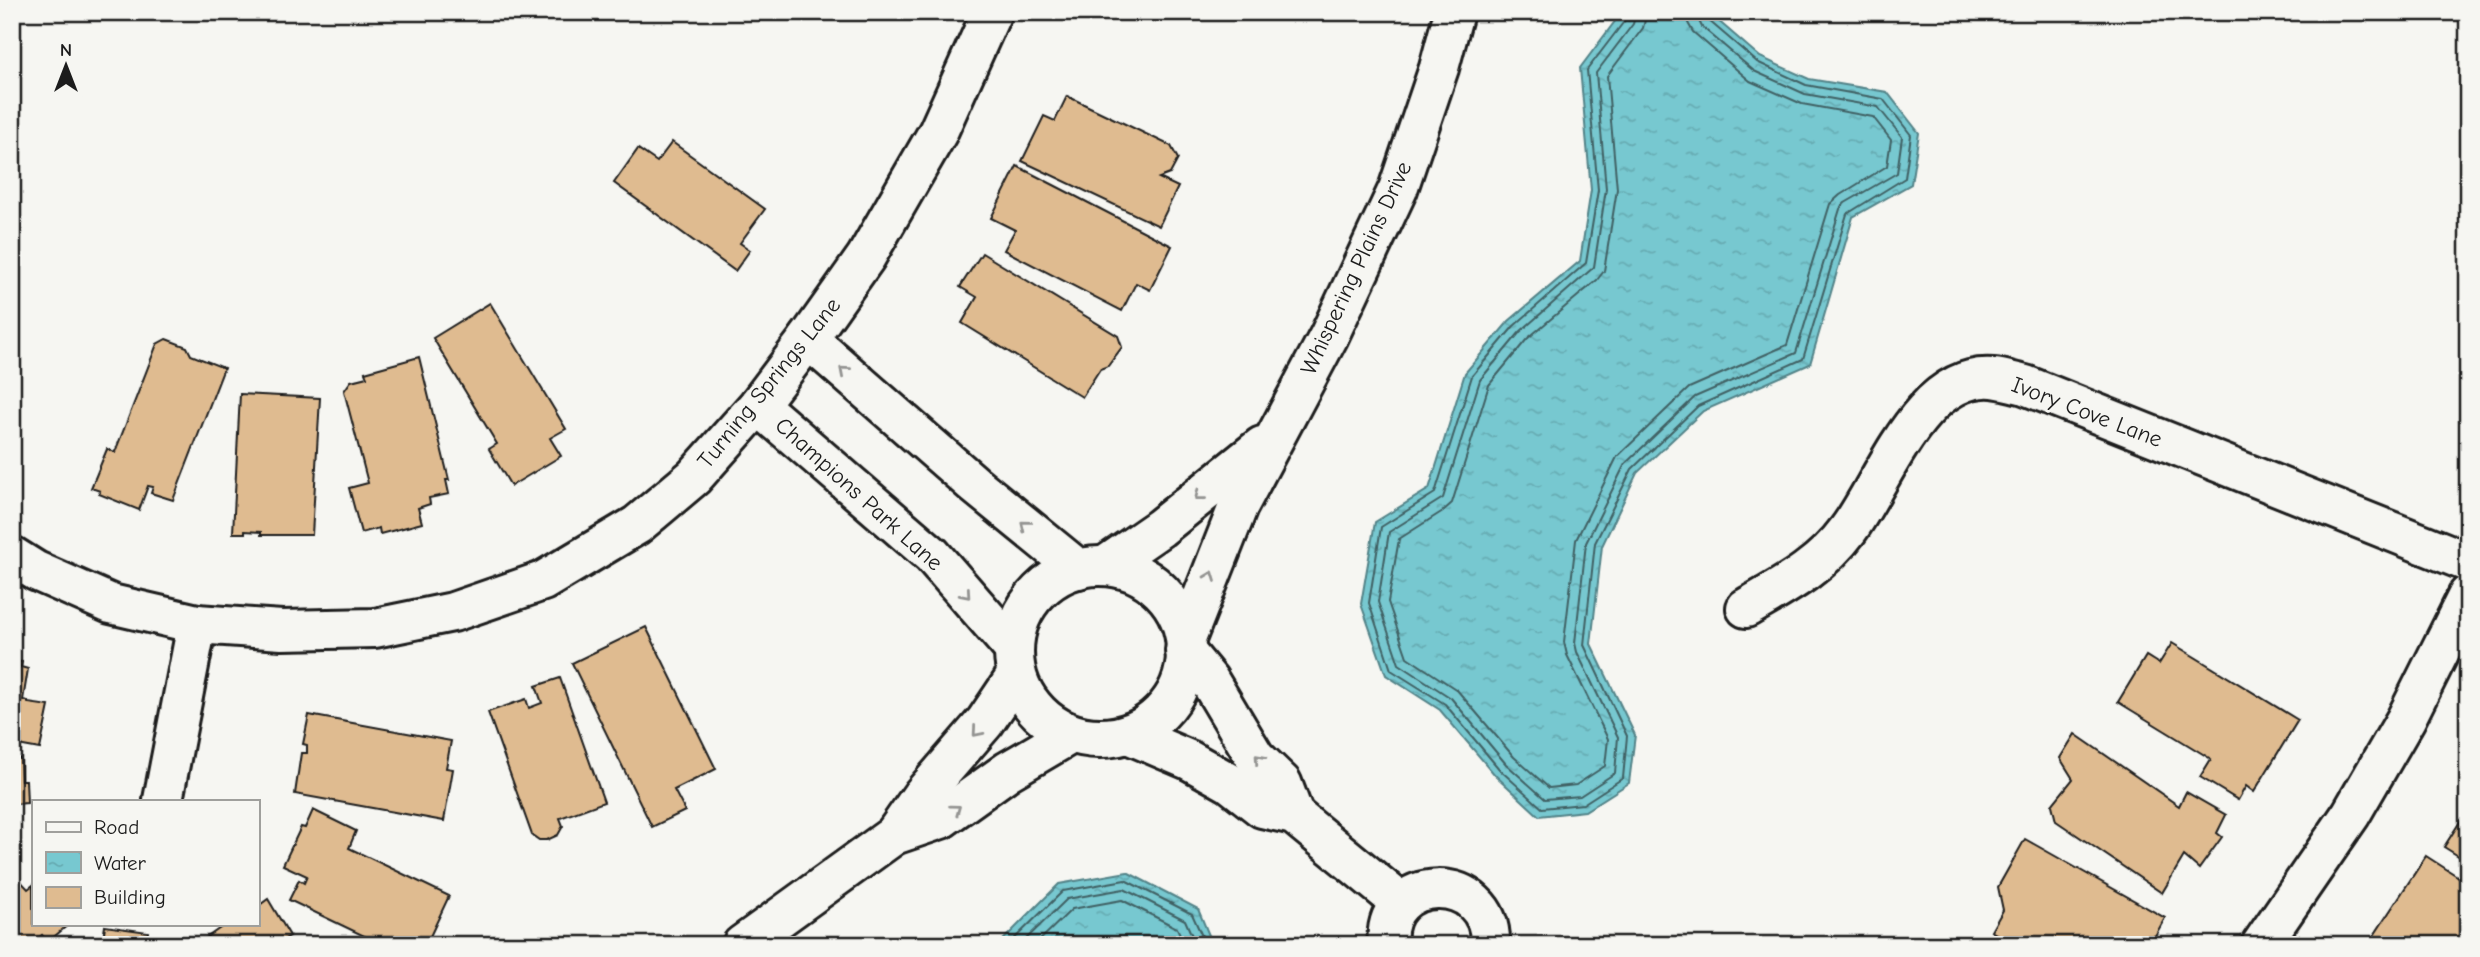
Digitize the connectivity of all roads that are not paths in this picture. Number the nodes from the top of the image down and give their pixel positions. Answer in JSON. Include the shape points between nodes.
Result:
{"nodes":[{"id":1,"x":992,"y":12,"type":"edge"},
{"id":2,"x":1454,"y":12,"type":"edge"},
{"id":3,"x":808,"y":339,"type":"junction"},
{"id":4,"x":758,"y":405,"type":"junction"},
{"id":5,"x":1272,"y":439,"type":"junction"},
{"id":6,"x":12,"y":556,"type":"edge"},
{"id":7,"x":2468,"y":562,"type":"edge"},
{"id":8,"x":1091,"y":567,"type":"junction"},
{"id":9,"x":2468,"y":595,"type":"edge"},
{"id":10,"x":1746,"y":608,"type":"dead end"},
{"id":11,"x":197,"y":624,"type":"junction"},
{"id":12,"x":1186,"y":645,"type":"junction"},
{"id":13,"x":1015,"y":662,"type":"junction"},
{"id":14,"x":1072,"y":734,"type":"junction"},
{"id":15,"x":1128,"y":734,"type":"junction"},
{"id":16,"x":163,"y":800,"type":"edge"},
{"id":17,"x":1294,"y":815,"type":"junction"},
{"id":18,"x":894,"y":835,"type":"junction"},
{"id":19,"x":1401,"y":904,"type":"junction"},
{"id":20,"x":742,"y":945,"type":"edge"},
{"id":21,"x":1388,"y":945,"type":"edge"},
{"id":22,"x":1490,"y":945,"type":"edge"},
{"id":23,"x":2261,"y":945,"type":"edge"}],
"edges":[{"from":1,"to":3,"type":"street","name":"Turning Springs Lane","via":[[938,132],[866,257]]},
{"from":2,"to":5,"type":"street","name":"Whispering Plains Drive","via":[[1398,189],[1329,336]]},
{"from":3,"to":4,"type":"street","name":"Turning Springs Lane"},
{"from":8,"to":3,"type":"street","one_way":true,"via":[[975,485]]},
{"from":4,"to":11,"type":"street","name":"Turning Springs Lane","via":[[694,477],[637,525],[543,581],[453,612],[375,628],[282,630]]},
{"from":4,"to":13,"type":"street","name":"Champions Park Lane","one_way":true,"via":[[932,555]]},
{"from":5,"to":8,"type":"street","name":"Whispering Plains Drive","one_way":true,"via":[[1160,528]]},
{"from":12,"to":5,"type":"street","name":"Whispering Plains Drive","one_way":true,"via":[[1238,508]]},
{"from":6,"to":11,"type":"street","name":"Turning Springs Lane","via":[[111,604]]},
{"from":7,"to":10,"type":"street","name":"Ivory Cove Lane","via":[[2025,385],[1992,377],[1962,382],[1938,396],[1919,417],[1848,531],[1809,571]]},
{"from":8,"to":12,"type":"street","via":[[1132,571],[1158,587],[1176,611]]},
{"from":8,"to":13,"type":"street","via":[[1053,580],[1032,598],[1019,622]]},
{"from":9,"to":23,"type":"street","via":[[2406,719],[2351,814]]},
{"from":11,"to":16,"type":"street"},
{"from":12,"to":15,"type":"street","via":[[1185,669],[1175,697],[1154,719]]},
{"from":17,"to":12,"type":"street","one_way":true,"via":[[1282,783],[1255,757]]},
{"from":13,"to":14,"type":"street","via":[[1028,701],[1047,721]]},
{"from":13,"to":18,"type":"street","one_way":true,"via":[[985,722]]},
{"from":14,"to":15,"type":"street","via":[[1098,739]]},
{"from":18,"to":14,"type":"street","one_way":true,"via":[[941,819],[1008,771]]},
{"from":15,"to":17,"type":"street","via":[[1210,771],[1262,808]]},
{"from":17,"to":19,"type":"street"},
{"from":18,"to":20,"type":"street"},
{"from":19,"to":21,"type":"street","via":[[1390,919]]},
{"from":19,"to":22,"type":"street","via":[[1415,893],[1433,888],[1464,894],[1486,917]]}]}
